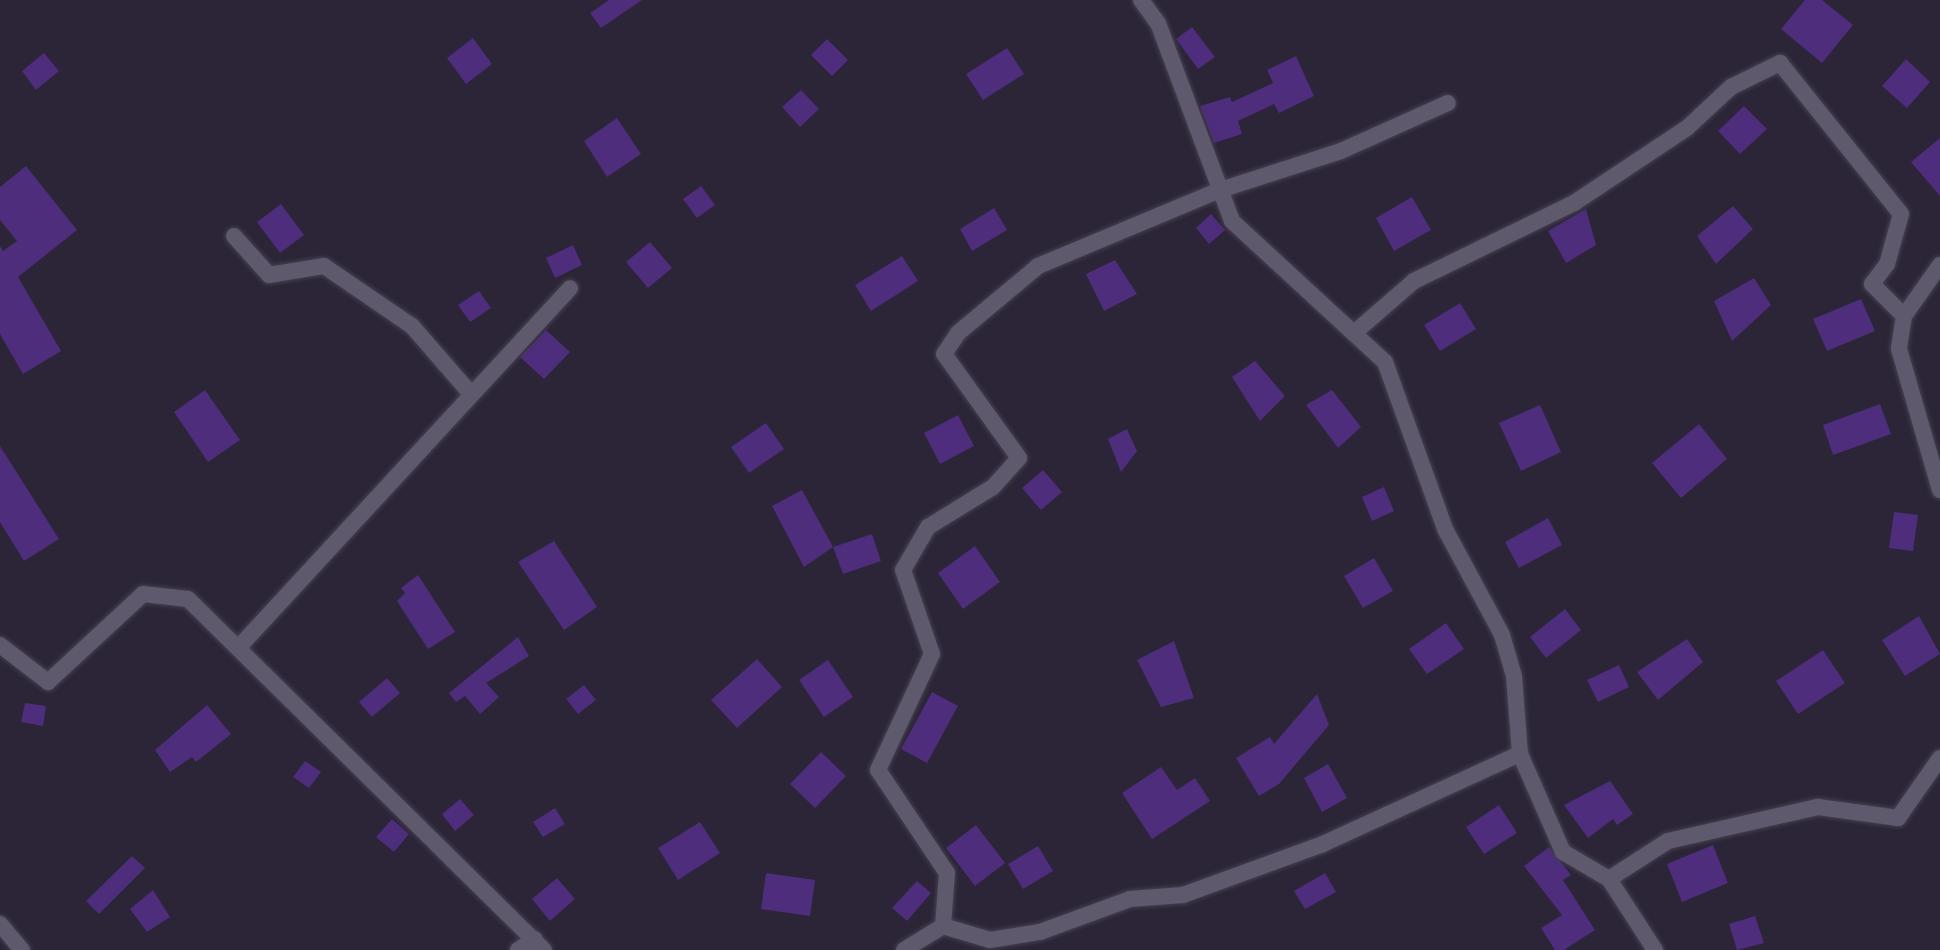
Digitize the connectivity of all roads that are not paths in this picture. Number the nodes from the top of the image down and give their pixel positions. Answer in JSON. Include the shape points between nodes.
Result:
{"nodes":[{"id":1,"x":1141,"y":0,"type":"edge"},
{"id":2,"x":1448,"y":103,"type":"dead end"},
{"id":3,"x":1217,"y":191,"type":"junction"},
{"id":4,"x":234,"y":236,"type":"dead end"},
{"id":5,"x":1940,"y":265,"type":"edge"},
{"id":6,"x":570,"y":288,"type":"dead end"},
{"id":7,"x":1904,"y":316,"type":"junction"},
{"id":8,"x":1354,"y":333,"type":"junction"},
{"id":9,"x":470,"y":393,"type":"junction"},
{"id":10,"x":1940,"y":490,"type":"edge"},
{"id":11,"x":0,"y":645,"type":"edge"},
{"id":12,"x":239,"y":647,"type":"junction"},
{"id":13,"x":1520,"y":754,"type":"junction"},
{"id":14,"x":1940,"y":758,"type":"edge"},
{"id":15,"x":1609,"y":879,"type":"junction"},
{"id":16,"x":0,"y":924,"type":"edge"},
{"id":17,"x":943,"y":926,"type":"junction"},
{"id":18,"x":539,"y":944,"type":"edge"},
{"id":19,"x":22,"y":950,"type":"edge"},
{"id":20,"x":518,"y":950,"type":"edge"},
{"id":21,"x":904,"y":950,"type":"edge"},
{"id":22,"x":1655,"y":950,"type":"edge"}],
"edges":[{"from":1,"to":3,"type":"street","via":[[1158,23]]},
{"from":2,"to":3,"type":"street","via":[[1341,151]]},
{"from":3,"to":8,"type":"street","via":[[1232,221]]},
{"from":3,"to":17,"type":"street","via":[[1038,266],[958,333],[944,354],[1019,458],[993,487],[928,527],[903,570],[932,654],[878,770],[947,873]]},
{"from":4,"to":9,"type":"street","via":[[269,275],[324,267],[334,273],[412,326]]},
{"from":5,"to":7,"type":"street"},
{"from":6,"to":9,"type":"street"},
{"from":7,"to":8,"type":"street","via":[[1872,284],[1887,264],[1901,214],[1780,63],[1731,87],[1687,128],[1574,203],[1414,281]]},
{"from":7,"to":10,"type":"street","via":[[1899,349]]},
{"from":8,"to":13,"type":"street","via":[[1385,362],[1445,529],[1502,635],[1514,676]]},
{"from":9,"to":12,"type":"street"},
{"from":11,"to":12,"type":"street","via":[[48,682],[143,594],[188,599]]},
{"from":12,"to":18,"type":"street"},
{"from":13,"to":15,"type":"street","via":[[1563,852]]},
{"from":13,"to":17,"type":"street","via":[[1323,844],[1183,895],[1130,899],[1040,932],[990,940]]},
{"from":14,"to":15,"type":"street","via":[[1898,818],[1818,807],[1668,841]]},
{"from":15,"to":22,"type":"street"},
{"from":16,"to":19,"type":"street"},
{"from":17,"to":21,"type":"street"},
{"from":18,"to":20,"type":"street"}]}
